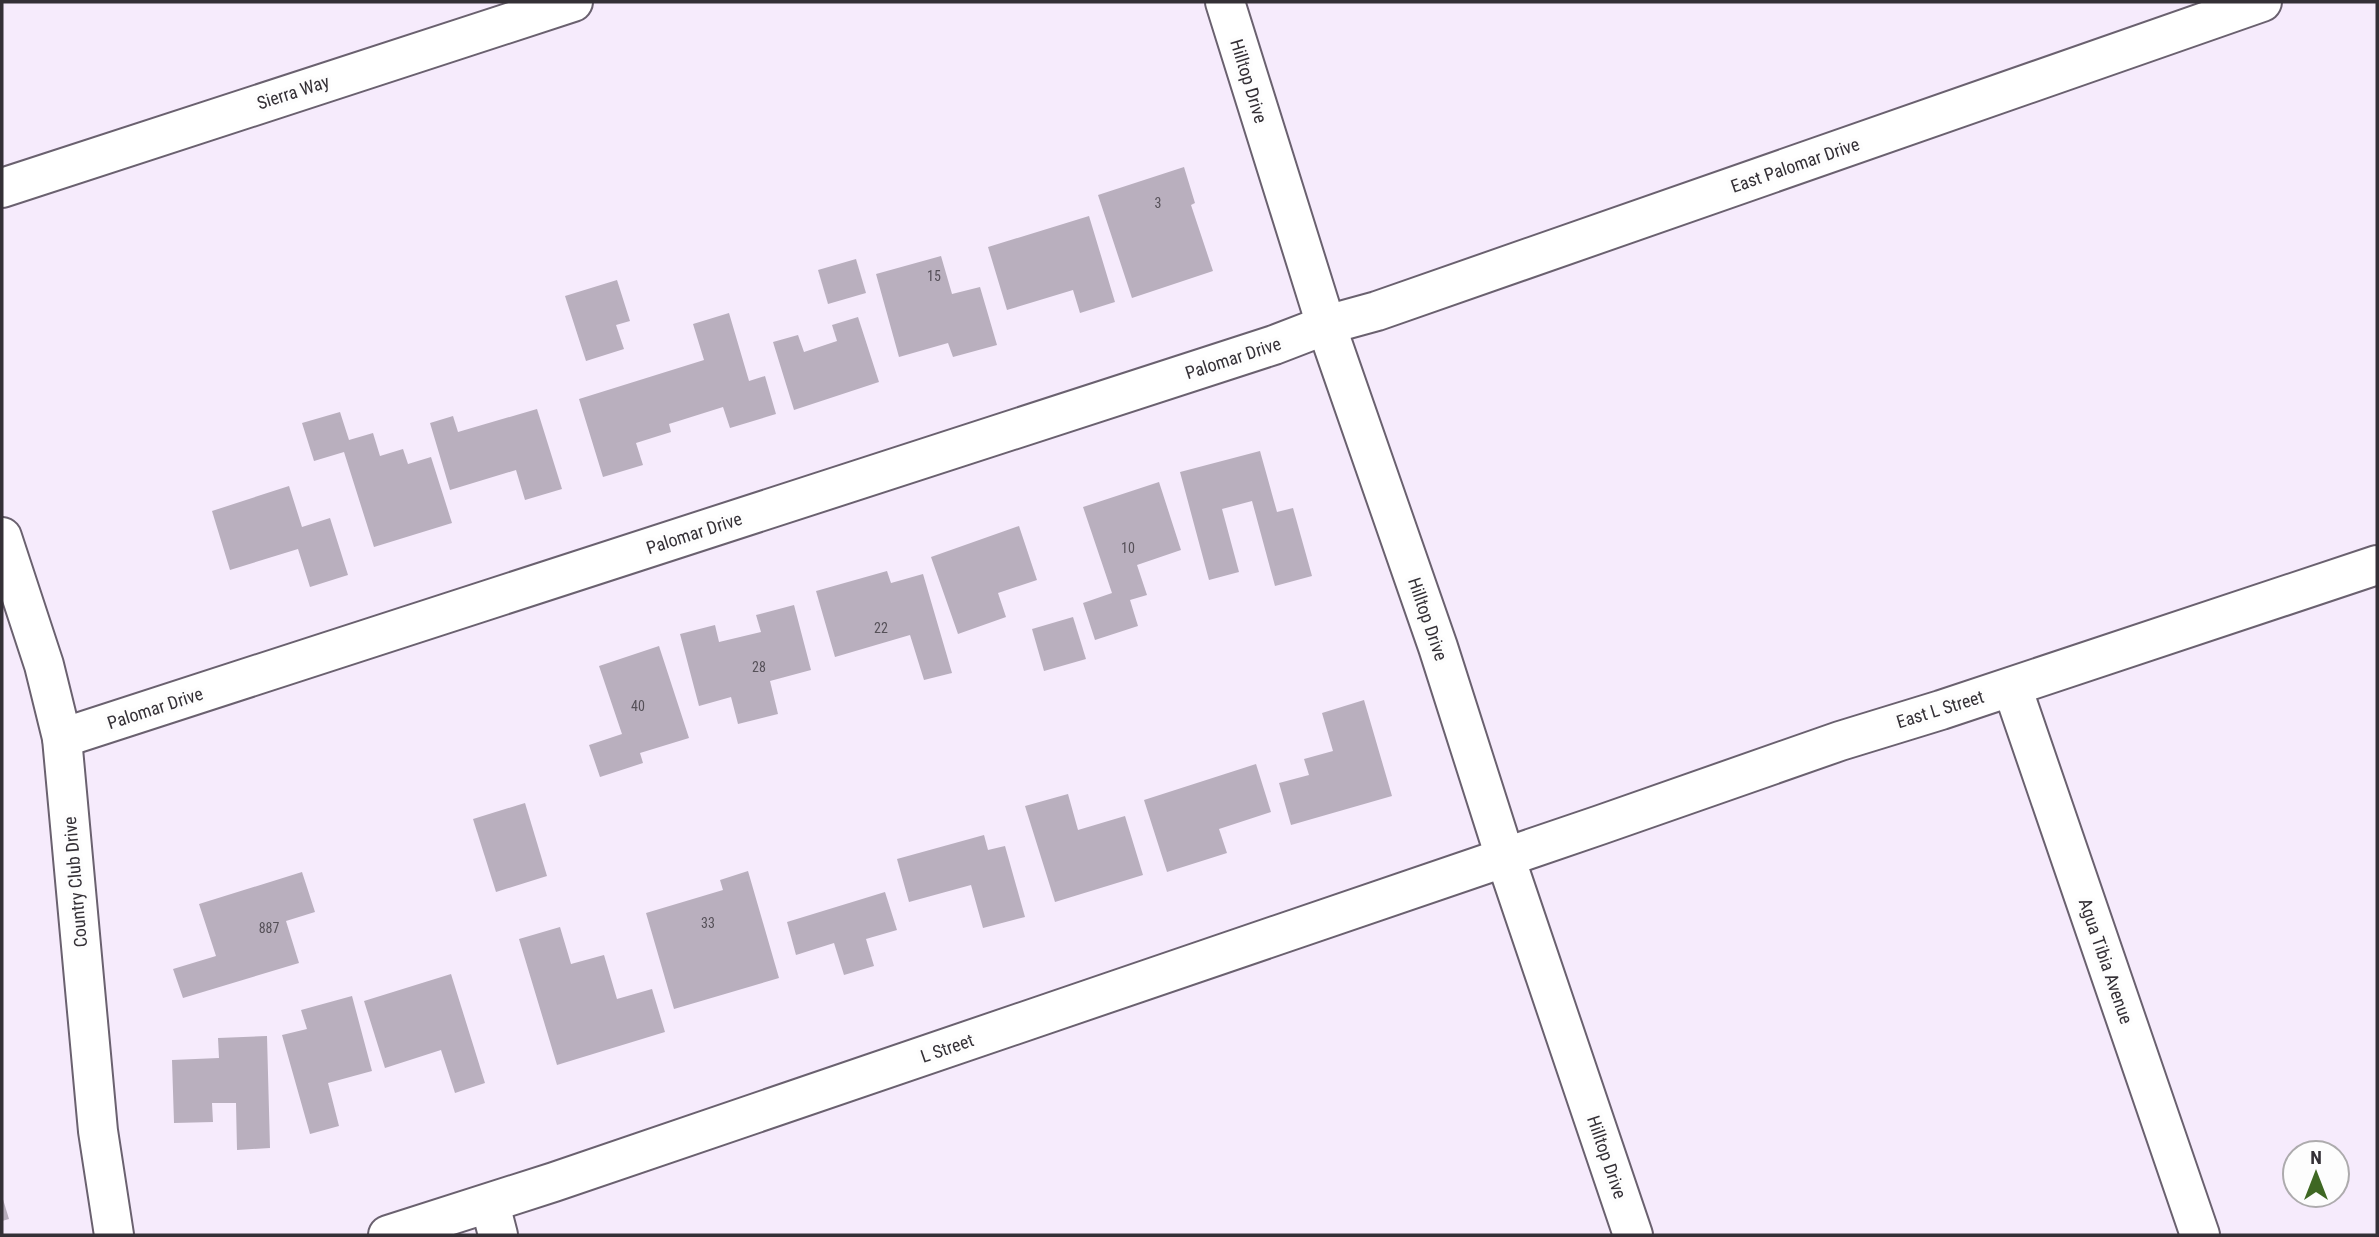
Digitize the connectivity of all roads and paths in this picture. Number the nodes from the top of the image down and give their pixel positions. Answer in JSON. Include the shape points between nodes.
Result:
{"nodes":[{"id":1,"x":572,"y":2,"type":"edge"},
{"id":2,"x":1224,"y":2,"type":"edge"},
{"id":3,"x":2262,"y":2,"type":"edge"},
{"id":4,"x":6,"y":189,"type":"edge"},
{"id":5,"x":1326,"y":326,"type":"junction"},
{"id":6,"x":2,"y":537,"type":"edge"},
{"id":7,"x":2377,"y":565,"type":"edge"},
{"id":8,"x":2012,"y":687,"type":"junction"},
{"id":9,"x":62,"y":738,"type":"junction"},
{"id":10,"x":1505,"y":857,"type":"junction"},
{"id":11,"x":494,"y":1220,"type":"edge"},
{"id":12,"x":114,"y":1235,"type":"edge"},
{"id":13,"x":388,"y":1235,"type":"edge"},
{"id":14,"x":1633,"y":1235,"type":"edge"},
{"id":15,"x":2200,"y":1235,"type":"edge"}],
"edges":[{"from":1,"to":4,"type":"street","name":"Sierra Way"},
{"from":2,"to":5,"type":"street","name":"Hilltop Drive"},
{"from":3,"to":5,"type":"street","name":"East Palomar Drive"},
{"from":5,"to":9,"type":"street","name":"Palomar Drive"},
{"from":5,"to":10,"type":"street","name":"Hilltop Drive","via":[[1438,647]]},
{"from":6,"to":9,"type":"street","name":"Country Club Drive","via":[[44,665]]},
{"from":7,"to":8,"type":"street","name":"East L Street"},
{"from":8,"to":10,"type":"street","name":"East L Street"},
{"from":8,"to":15,"type":"street","name":"Agua Tibia Avenue"},
{"from":9,"to":12,"type":"street","name":"Country Club Drive","via":[[99,1131]]},
{"from":10,"to":11,"type":"street","name":"L Street"},
{"from":10,"to":14,"type":"street","name":"Hilltop Drive"},
{"from":11,"to":13,"type":"street","name":"L Street"}]}
